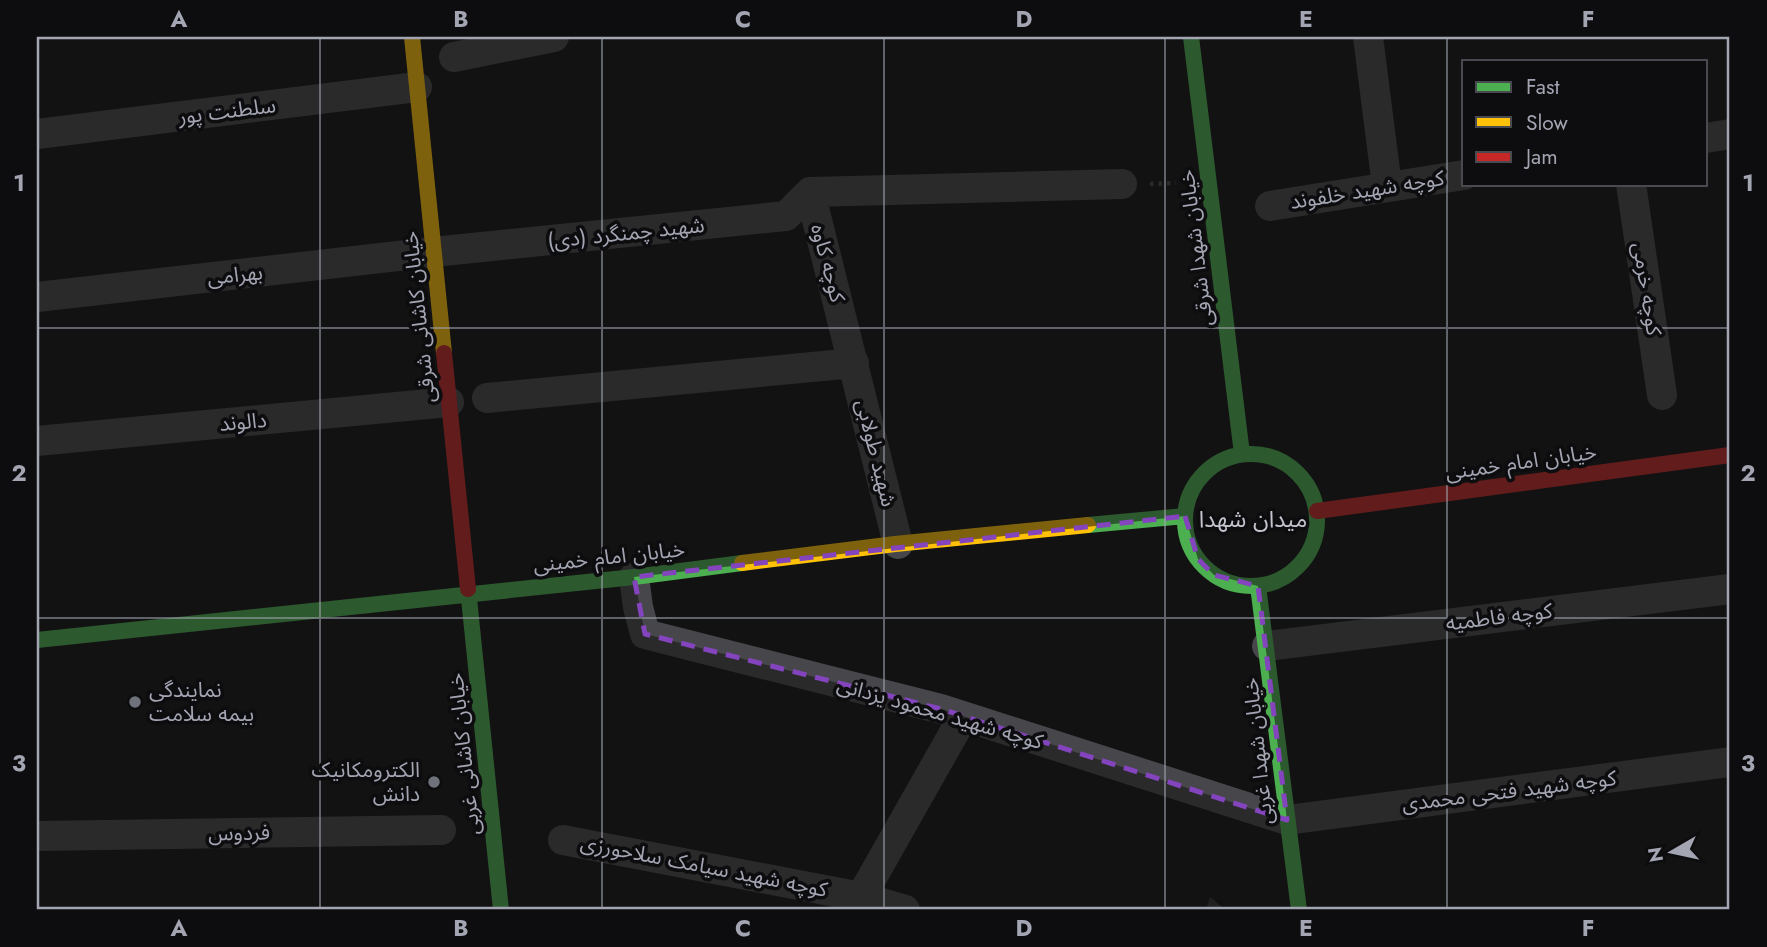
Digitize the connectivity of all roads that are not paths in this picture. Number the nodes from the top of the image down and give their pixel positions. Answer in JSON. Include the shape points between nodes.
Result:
{"nodes":[{"id":1,"x":412,"y":37,"type":"edge"},
{"id":2,"x":554,"y":37,"type":"edge"},
{"id":3,"x":1191,"y":37,"type":"edge"},
{"id":4,"x":1368,"y":37,"type":"edge"},
{"id":5,"x":454,"y":57,"type":"dead end"},
{"id":6,"x":417,"y":87,"type":"junction"},
{"id":7,"x":37,"y":134,"type":"edge"},
{"id":8,"x":1730,"y":134,"type":"edge"},
{"id":9,"x":1708,"y":138,"type":"edge"},
{"id":10,"x":1462,"y":175,"type":"edge"},
{"id":11,"x":1122,"y":184,"type":"road end"},
{"id":12,"x":1387,"y":186,"type":"junction"},
{"id":13,"x":1631,"y":186,"type":"edge"},
{"id":14,"x":810,"y":192,"type":"junction"},
{"id":15,"x":1270,"y":206,"type":"dead end"},
{"id":16,"x":433,"y":253,"type":"junction"},
{"id":17,"x":37,"y":297,"type":"edge"},
{"id":18,"x":854,"y":363,"type":"junction"},
{"id":19,"x":1662,"y":395,"type":"dead end"},
{"id":20,"x":487,"y":398,"type":"dead end"},
{"id":21,"x":449,"y":402,"type":"junction"},
{"id":22,"x":37,"y":441,"type":"edge"},
{"id":23,"x":1242,"y":454,"type":"junction"},
{"id":24,"x":1730,"y":455,"type":"edge"},
{"id":25,"x":1317,"y":511,"type":"junction"},
{"id":26,"x":1185,"y":516,"type":"junction"},
{"id":27,"x":898,"y":544,"type":"junction"},
{"id":28,"x":634,"y":577,"type":"junction"},
{"id":29,"x":1258,"y":586,"type":"junction"},
{"id":30,"x":1730,"y":589,"type":"edge"},
{"id":31,"x":468,"y":593,"type":"junction"},
{"id":32,"x":37,"y":640,"type":"edge"},
{"id":33,"x":1267,"y":646,"type":"junction"},
{"id":34,"x":963,"y":716,"type":"junction"},
{"id":35,"x":1730,"y":762,"type":"edge"},
{"id":36,"x":1287,"y":820,"type":"junction"},
{"id":37,"x":442,"y":830,"type":"dead end"},
{"id":38,"x":37,"y":836,"type":"edge"},
{"id":39,"x":563,"y":839,"type":"dead end"},
{"id":40,"x":856,"y":900,"type":"edge"},
{"id":41,"x":501,"y":910,"type":"edge"},
{"id":42,"x":905,"y":910,"type":"edge"},
{"id":43,"x":1298,"y":910,"type":"edge"}],
"edges":[{"from":1,"to":6,"type":"main road","name":"خیابان کاشانی شرقی"},
{"from":2,"to":5,"type":"street"},
{"from":3,"to":23,"type":"main road","name":"خیابان شهدا شرقی"},
{"from":4,"to":12,"type":"street"},
{"from":6,"to":7,"type":"street","name":"سلطنت پور"},
{"from":6,"to":16,"type":"main road","name":"خیابان کاشانی شرقی"},
{"from":8,"to":9,"type":"street"},
{"from":10,"to":12,"type":"street","name":"کوچه شهید خلفوند"},
{"from":11,"to":14,"type":"street","name":"کوچه کاوه"},
{"from":12,"to":15,"type":"street","name":"کوچه شهید خلفوند"},
{"from":13,"to":19,"type":"street","name":"کوچه خرمی"},
{"from":14,"to":16,"type":"street","name":"شهید چمنگرد (دی)","via":[[786,216]]},
{"from":14,"to":18,"type":"street","name":"کوچه کاوه"},
{"from":16,"to":17,"type":"street","name":"بهرامی"},
{"from":16,"to":21,"type":"main road","name":"خیابان کاشانی شرقی"},
{"from":18,"to":20,"type":"street"},
{"from":18,"to":27,"type":"street","name":"شهید طولابی"},
{"from":21,"to":22,"type":"street","name":"دالوند"},
{"from":21,"to":31,"type":"main road","name":"خیابان کاشانی شرقی"},
{"from":23,"to":25,"type":"main road","via":[[1263,454],[1282,461],[1311,491]]},
{"from":23,"to":26,"type":"main road","via":[[1217,463],[1197,482]]},
{"from":24,"to":25,"type":"main road","name":"خیابان امام خمینی"},
{"from":25,"to":29,"type":"main road","via":[[1309,552],[1296,569]]},
{"from":26,"to":27,"type":"main road","name":"خیابان امام خمینی"},
{"from":26,"to":29,"type":"main road","via":[[1198,559],[1214,575],[1235,585]]},
{"from":27,"to":28,"type":"main road","name":"خیابان امام خمینی"},
{"from":28,"to":31,"type":"main road","name":"خیابان امام خمینی"},
{"from":28,"to":34,"type":"street","name":"کوچه شهید محمود یزدانی","via":[[645,634]]},
{"from":29,"to":33,"type":"main road","name":"خیابان شهدا غربی"},
{"from":30,"to":33,"type":"street","name":"کوچه فاطمیه"},
{"from":31,"to":32,"type":"main road","name":"خیابان امام خمینی"},
{"from":31,"to":41,"type":"main road","name":"خیابان کاشانی غربی"},
{"from":33,"to":36,"type":"main road","name":"خیابان شهدا غربی"},
{"from":34,"to":36,"type":"street","name":"کوچه شهید محمود یزدانی"},
{"from":34,"to":40,"type":"street"},
{"from":35,"to":36,"type":"street","name":"کوچه شهید فتحی محمدی"},
{"from":36,"to":43,"type":"main road","name":"خیابان شهدا غربی"},
{"from":37,"to":38,"type":"street","name":"فردوس"},
{"from":39,"to":40,"type":"street","name":"کوچه شهید سیامک سلاحورزی"},
{"from":40,"to":42,"type":"street","name":"کوچه شهید سیامک سلاحورزی"}]}
